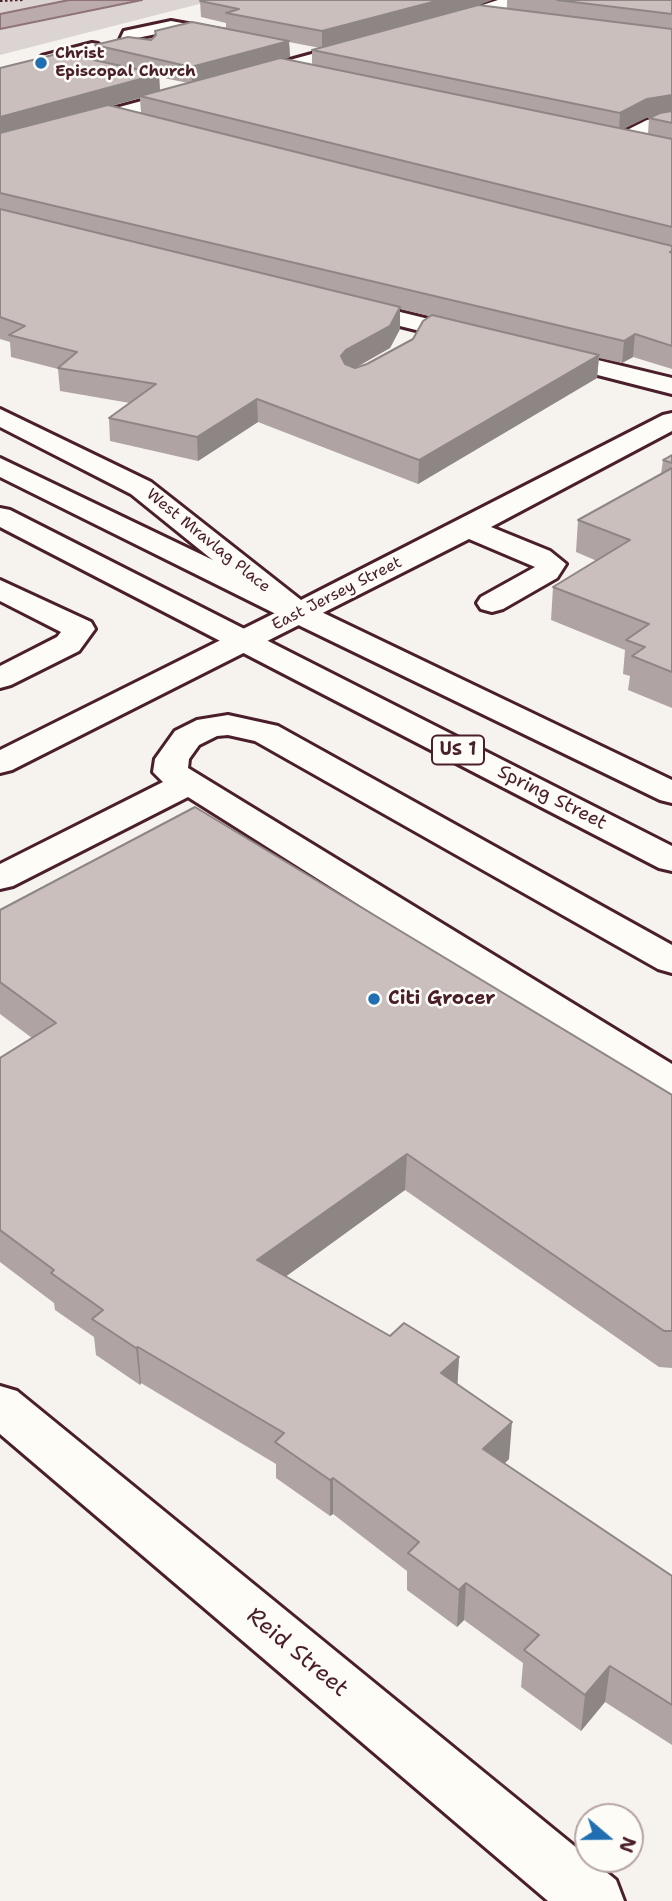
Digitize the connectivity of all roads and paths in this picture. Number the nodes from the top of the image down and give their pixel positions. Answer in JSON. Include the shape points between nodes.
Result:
{"nodes":[{"id":1,"x":23,"y":0,"type":"edge"},
{"id":2,"x":0,"y":1,"type":"edge"},
{"id":3,"x":506,"y":4,"type":"edge"},
{"id":4,"x":469,"y":8,"type":"junction"},
{"id":5,"x":194,"y":11,"type":"dead end"},
{"id":6,"x":517,"y":19,"type":"edge"},
{"id":7,"x":171,"y":26,"type":"junction"},
{"id":8,"x":425,"y":28,"type":"edge"},
{"id":9,"x":130,"y":34,"type":"junction"},
{"id":10,"x":247,"y":40,"type":"edge"},
{"id":11,"x":375,"y":42,"type":"edge"},
{"id":12,"x":92,"y":48,"type":"dead end"},
{"id":13,"x":205,"y":48,"type":"edge"},
{"id":14,"x":285,"y":48,"type":"edge"},
{"id":15,"x":146,"y":50,"type":"edge"},
{"id":16,"x":257,"y":56,"type":"edge"},
{"id":17,"x":324,"y":56,"type":"junction"},
{"id":18,"x":299,"y":63,"type":"junction"},
{"id":19,"x":279,"y":68,"type":"junction"},
{"id":20,"x":99,"y":72,"type":"edge"},
{"id":21,"x":233,"y":73,"type":"edge"},
{"id":22,"x":319,"y":77,"type":"edge"},
{"id":23,"x":153,"y":83,"type":"edge"},
{"id":24,"x":108,"y":115,"type":"junction"},
{"id":25,"x":672,"y":122,"type":"edge"},
{"id":26,"x":149,"y":125,"type":"edge"},
{"id":27,"x":672,"y":136,"type":"edge"},
{"id":28,"x":647,"y":138,"type":"junction"},
{"id":29,"x":616,"y":139,"type":"edge"},
{"id":30,"x":0,"y":145,"type":"edge"},
{"id":31,"x":334,"y":302,"type":"edge"},
{"id":32,"x":428,"y":326,"type":"junction"},
{"id":33,"x":496,"y":342,"type":"edge"},
{"id":34,"x":405,"y":346,"type":"edge"},
{"id":35,"x":523,"y":349,"type":"edge"},
{"id":36,"x":672,"y":386,"type":"edge"},
{"id":37,"x":0,"y":417,"type":"edge"},
{"id":38,"x":672,"y":421,"type":"edge"},
{"id":39,"x":0,"y":466,"type":"edge"},
{"id":40,"x":0,"y":516,"type":"edge"},
{"id":41,"x":0,"y":527,"type":"edge"},
{"id":42,"x":468,"y":528,"type":"junction"},
{"id":43,"x":63,"y":548,"type":"junction"},
{"id":44,"x":0,"y":589,"type":"edge"},
{"id":45,"x":492,"y":603,"type":"dead end"},
{"id":46,"x":299,"y":614,"type":"junction"},
{"id":47,"x":245,"y":640,"type":"junction"},
{"id":48,"x":2,"y":675,"type":"edge"},
{"id":49,"x":0,"y":763,"type":"edge"},
{"id":50,"x":189,"y":783,"type":"junction"},
{"id":51,"x":672,"y":793,"type":"edge"},
{"id":52,"x":672,"y":860,"type":"edge"},
{"id":53,"x":0,"y":878,"type":"edge"},
{"id":54,"x":672,"y":961,"type":"edge"},
{"id":55,"x":663,"y":1066,"type":"edge"},
{"id":56,"x":0,"y":1405,"type":"edge"},
{"id":57,"x":594,"y":1901,"type":"edge"}],
"edges":[{"from":1,"to":2,"type":"path"},
{"from":3,"to":4,"type":"main road"},
{"from":4,"to":6,"type":"main road"},
{"from":4,"to":8,"type":"main road"},
{"from":5,"to":7,"type":"main road","via":[[170,17]]},
{"from":7,"to":9,"type":"main road"},
{"from":7,"to":10,"type":"main road"},
{"from":9,"to":13,"type":"main road"},
{"from":9,"to":15,"type":"main road","via":[[126,46]]},
{"from":11,"to":17,"type":"main road"},
{"from":12,"to":20,"type":"main road","via":[[48,60]]},
{"from":14,"to":17,"type":"main road"},
{"from":16,"to":18,"type":"main road"},
{"from":17,"to":18,"type":"main road"},
{"from":18,"to":19,"type":"main road"},
{"from":19,"to":21,"type":"main road"},
{"from":19,"to":22,"type":"main road"},
{"from":23,"to":24,"type":"main road","via":[[200,90]]},
{"from":24,"to":26,"type":"main road"},
{"from":24,"to":30,"type":"main road"},
{"from":25,"to":28,"type":"main road","via":[[654,124]]},
{"from":27,"to":28,"type":"main road"},
{"from":28,"to":29,"type":"main road"},
{"from":31,"to":32,"type":"main road"},
{"from":32,"to":33,"type":"main road"},
{"from":32,"to":34,"type":"main road","via":[[409,337]]},
{"from":35,"to":36,"type":"main road"},
{"from":37,"to":46,"type":"main road","name":"West Mravlag Place","via":[[141,488]]},
{"from":38,"to":42,"type":"main road","name":"East Jersey Street","via":[[645,447]]},
{"from":39,"to":46,"type":"main road"},
{"from":40,"to":43,"type":"main road","number":"US 1"},
{"from":41,"to":43,"type":"main road"},
{"from":42,"to":45,"type":"main road","via":[[551,564],[547,572]]},
{"from":42,"to":46,"type":"main road","name":"East Jersey Street"},
{"from":43,"to":47,"type":"main road","number":"US 1"},
{"from":44,"to":48,"type":"main road","via":[[80,629],[68,644]]},
{"from":46,"to":47,"type":"main road","name":"East Jersey Street"},
{"from":46,"to":51,"type":"main road"},
{"from":47,"to":49,"type":"main road","name":"East Jersey Street"},
{"from":47,"to":52,"type":"main road","name":"Spring Street","number":"US 1"},
{"from":50,"to":53,"type":"main road"},
{"from":50,"to":54,"type":"main road","via":[[170,772],[172,759],[187,738],[209,727],[229,725],[266,733]]},
{"from":50,"to":55,"type":"main road"},
{"from":56,"to":57,"type":"main road","name":"Reid Street"}]}
